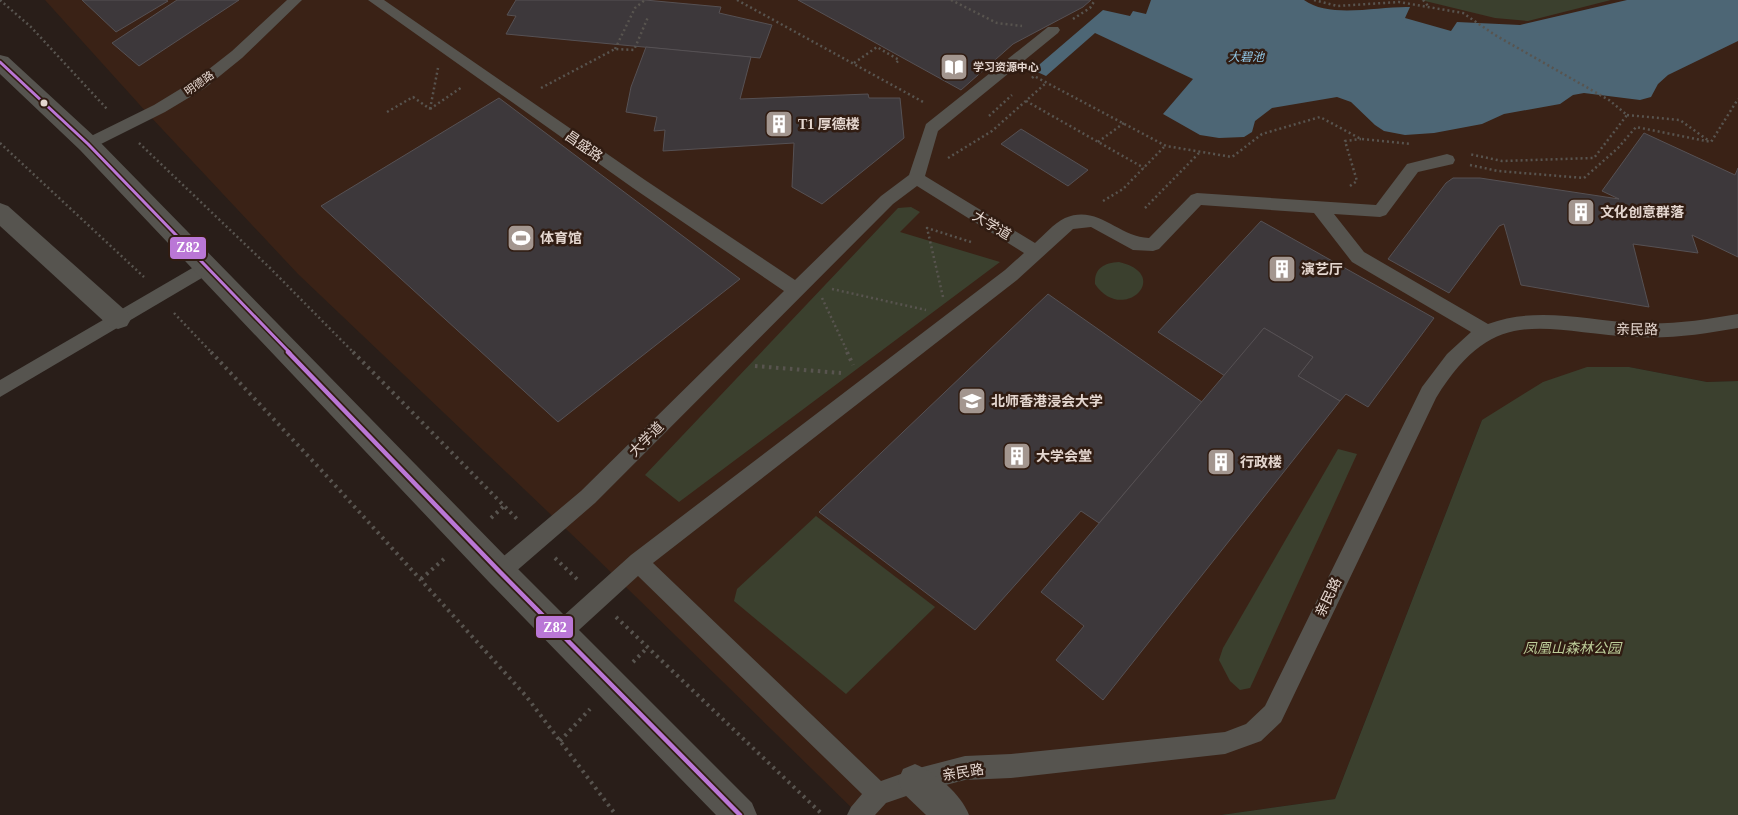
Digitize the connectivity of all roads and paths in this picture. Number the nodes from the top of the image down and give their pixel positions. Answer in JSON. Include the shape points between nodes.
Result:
{"nodes":[{"id":1,"x":0,"y":0,"type":"edge"},
{"id":2,"x":295,"y":0,"type":"edge"},
{"id":3,"x":375,"y":0,"type":"edge"},
{"id":4,"x":645,"y":0,"type":"edge"},
{"id":5,"x":740,"y":0,"type":"edge"},
{"id":6,"x":951,"y":0,"type":"edge"},
{"id":7,"x":1095,"y":0,"type":"edge"},
{"id":8,"x":1314,"y":0,"type":"edge"},
{"id":9,"x":1423,"y":0,"type":"edge"},
{"id":10,"x":1429,"y":8,"type":"junction"},
{"id":11,"x":648,"y":17,"type":"dead end"},
{"id":12,"x":997,"y":23,"type":"dead end"},
{"id":13,"x":1053,"y":30,"type":"joint"},
{"id":14,"x":615,"y":49,"type":"junction"},
{"id":15,"x":0,"y":62,"type":"edge"},
{"id":16,"x":854,"y":63,"type":"junction"},
{"id":17,"x":896,"y":63,"type":"dead end"},
{"id":18,"x":1027,"y":82,"type":"dead end"},
{"id":19,"x":1046,"y":82,"type":"junction"},
{"id":20,"x":500,"y":88,"type":"junction"},
{"id":21,"x":1014,"y":93,"type":"dead end"},
{"id":22,"x":1738,"y":99,"type":"edge"},
{"id":23,"x":518,"y":100,"type":"junction"},
{"id":24,"x":1026,"y":102,"type":"junction"},
{"id":25,"x":387,"y":112,"type":"dead end"},
{"id":26,"x":946,"y":114,"type":"junction"},
{"id":27,"x":1627,"y":115,"type":"junction"},
{"id":28,"x":989,"y":116,"type":"dead end"},
{"id":29,"x":1124,"y":123,"type":"junction"},
{"id":30,"x":123,"y":126,"type":"junction"},
{"id":31,"x":1362,"y":139,"type":"junction"},
{"id":32,"x":1711,"y":142,"type":"junction"},
{"id":33,"x":0,"y":143,"type":"edge"},
{"id":34,"x":1098,"y":143,"type":"junction"},
{"id":35,"x":88,"y":144,"type":"junction"},
{"id":36,"x":1411,"y":144,"type":"dead end"},
{"id":37,"x":1166,"y":146,"type":"junction"},
{"id":38,"x":1200,"y":152,"type":"junction"},
{"id":39,"x":1467,"y":154,"type":"dead end"},
{"id":40,"x":1447,"y":160,"type":"joint"},
{"id":41,"x":1144,"y":168,"type":"junction"},
{"id":42,"x":916,"y":178,"type":"junction"},
{"id":43,"x":1357,"y":180,"type":"dead end"},
{"id":44,"x":1123,"y":189,"type":"dead end"},
{"id":45,"x":1145,"y":208,"type":"dead end"},
{"id":46,"x":1319,"y":208,"type":"junction"},
{"id":47,"x":0,"y":212,"type":"edge"},
{"id":48,"x":974,"y":242,"type":"dead end"},
{"id":49,"x":1036,"y":252,"type":"junction"},
{"id":50,"x":206,"y":267,"type":"junction"},
{"id":51,"x":806,"y":285,"type":"junction"},
{"id":52,"x":157,"y":295,"type":"junction"},
{"id":53,"x":951,"y":317,"type":"junction"},
{"id":54,"x":118,"y":319,"type":"junction"},
{"id":55,"x":1738,"y":321,"type":"edge"},
{"id":56,"x":1486,"y":332,"type":"junction"},
{"id":57,"x":722,"y":364,"type":"junction"},
{"id":58,"x":863,"y":379,"type":"junction"},
{"id":59,"x":0,"y":389,"type":"edge"},
{"id":60,"x":537,"y":540,"type":"junction"},
{"id":61,"x":638,"y":562,"type":"junction"},
{"id":62,"x":500,"y":572,"type":"junction"},
{"id":63,"x":597,"y":599,"type":"junction"},
{"id":64,"x":560,"y":633,"type":"junction"},
{"id":65,"x":915,"y":781,"type":"junction"},
{"id":66,"x":878,"y":794,"type":"junction"},
{"id":67,"x":616,"y":815,"type":"edge"},
{"id":68,"x":740,"y":815,"type":"edge"},
{"id":69,"x":823,"y":815,"type":"edge"},
{"id":70,"x":859,"y":815,"type":"edge"},
{"id":71,"x":952,"y":815,"type":"edge"}],
"edges":[{"from":1,"to":30,"type":"path","via":[[31,27]]},
{"from":2,"to":30,"type":"lane","name":"明德路","via":[[233,66]]},
{"from":3,"to":20,"type":"lane","name":"昌盛路"},
{"from":4,"to":14,"type":"path","via":[[635,8]]},
{"from":5,"to":16,"type":"path"},
{"from":6,"to":12,"type":"path"},
{"from":7,"to":13,"type":"path","via":[[1090,8]]},
{"from":8,"to":10,"type":"path","via":[[1337,6],[1400,2]]},
{"from":9,"to":10,"type":"path"},
{"from":10,"to":27,"type":"path","via":[[1463,13],[1495,35],[1609,100]]},
{"from":11,"to":14,"type":"path","via":[[634,50]]},
{"from":13,"to":26,"type":"lane"},
{"from":14,"to":23,"type":"path"},
{"from":15,"to":35,"type":"street"},
{"from":16,"to":17,"type":"path","via":[[877,47],[900,60]]},
{"from":16,"to":26,"type":"path"},
{"from":18,"to":19,"type":"path","via":[[1034,76]]},
{"from":19,"to":24,"type":"path"},
{"from":19,"to":29,"type":"path"},
{"from":20,"to":23,"type":"lane","name":"昌盛路"},
{"from":20,"to":25,"type":"path","via":[[463,87],[430,109],[413,97]]},
{"from":21,"to":28,"type":"path"},
{"from":22,"to":32,"type":"path"},
{"from":23,"to":51,"type":"lane","name":"昌盛路","via":[[639,184]]},
{"from":24,"to":34,"type":"path"},
{"from":24,"to":42,"type":"path","via":[[992,131]]},
{"from":26,"to":42,"type":"lane","via":[[931,128]]},
{"from":27,"to":32,"type":"path","via":[[1680,120]]},
{"from":27,"to":39,"type":"path","via":[[1594,158],[1502,161]]},
{"from":29,"to":34,"type":"path"},
{"from":29,"to":37,"type":"path"},
{"from":30,"to":35,"type":"lane","name":"明德路"},
{"from":30,"to":60,"type":"path","via":[[270,268]]},
{"from":31,"to":36,"type":"path"},
{"from":31,"to":38,"type":"path","via":[[1320,117],[1262,134],[1232,156]]},
{"from":31,"to":43,"type":"path","via":[[1345,142]]},
{"from":32,"to":40,"type":"path","via":[[1636,127],[1584,178],[1498,171]]},
{"from":33,"to":52,"type":"path","via":[[139,271]]},
{"from":34,"to":41,"type":"path"},
{"from":35,"to":50,"type":"street"},
{"from":37,"to":38,"type":"path"},
{"from":37,"to":41,"type":"path"},
{"from":38,"to":45,"type":"path"},
{"from":40,"to":46,"type":"lane","via":[[1414,168],[1380,211]]},
{"from":41,"to":44,"type":"path"},
{"from":42,"to":49,"type":"lane","name":"大学道"},
{"from":42,"to":51,"type":"lane","name":"大学道","via":[[887,200]]},
{"from":46,"to":49,"type":"lane","via":[[1197,199],[1153,245],[1133,244],[1093,221],[1069,223]]},
{"from":46,"to":56,"type":"lane","via":[[1358,257]]},
{"from":47,"to":54,"type":"street"},
{"from":48,"to":53,"type":"path","via":[[928,228]]},
{"from":49,"to":53,"type":"lane","via":[[1011,275]]},
{"from":50,"to":52,"type":"lane"},
{"from":50,"to":62,"type":"street"},
{"from":51,"to":53,"type":"path"},
{"from":51,"to":57,"type":"lane","name":"大学道"},
{"from":51,"to":58,"type":"path"},
{"from":52,"to":54,"type":"lane"},
{"from":52,"to":67,"type":"path","via":[[324,472],[526,696]]},
{"from":53,"to":58,"type":"lane"},
{"from":54,"to":59,"type":"lane"},
{"from":55,"to":56,"type":"lane","name":"亲民路","via":[[1703,328],[1637,330],[1538,322]]},
{"from":56,"to":65,"type":"lane","name":"亲民路","via":[[1470,342],[1445,368],[1429,393],[1273,714],[1253,733],[1225,743],[965,768]]},
{"from":57,"to":58,"type":"path"},
{"from":57,"to":60,"type":"lane","name":"大学道","via":[[588,497]]},
{"from":58,"to":61,"type":"lane"},
{"from":60,"to":62,"type":"lane","name":"大学道"},
{"from":60,"to":63,"type":"path"},
{"from":61,"to":63,"type":"lane"},
{"from":61,"to":66,"type":"lane"},
{"from":62,"to":64,"type":"street"},
{"from":63,"to":64,"type":"lane"},
{"from":63,"to":69,"type":"path"},
{"from":64,"to":68,"type":"street"},
{"from":65,"to":66,"type":"lane","name":"亲民路"},
{"from":65,"to":71,"type":"street"},
{"from":66,"to":70,"type":"lane","name":"亲民路"}]}
